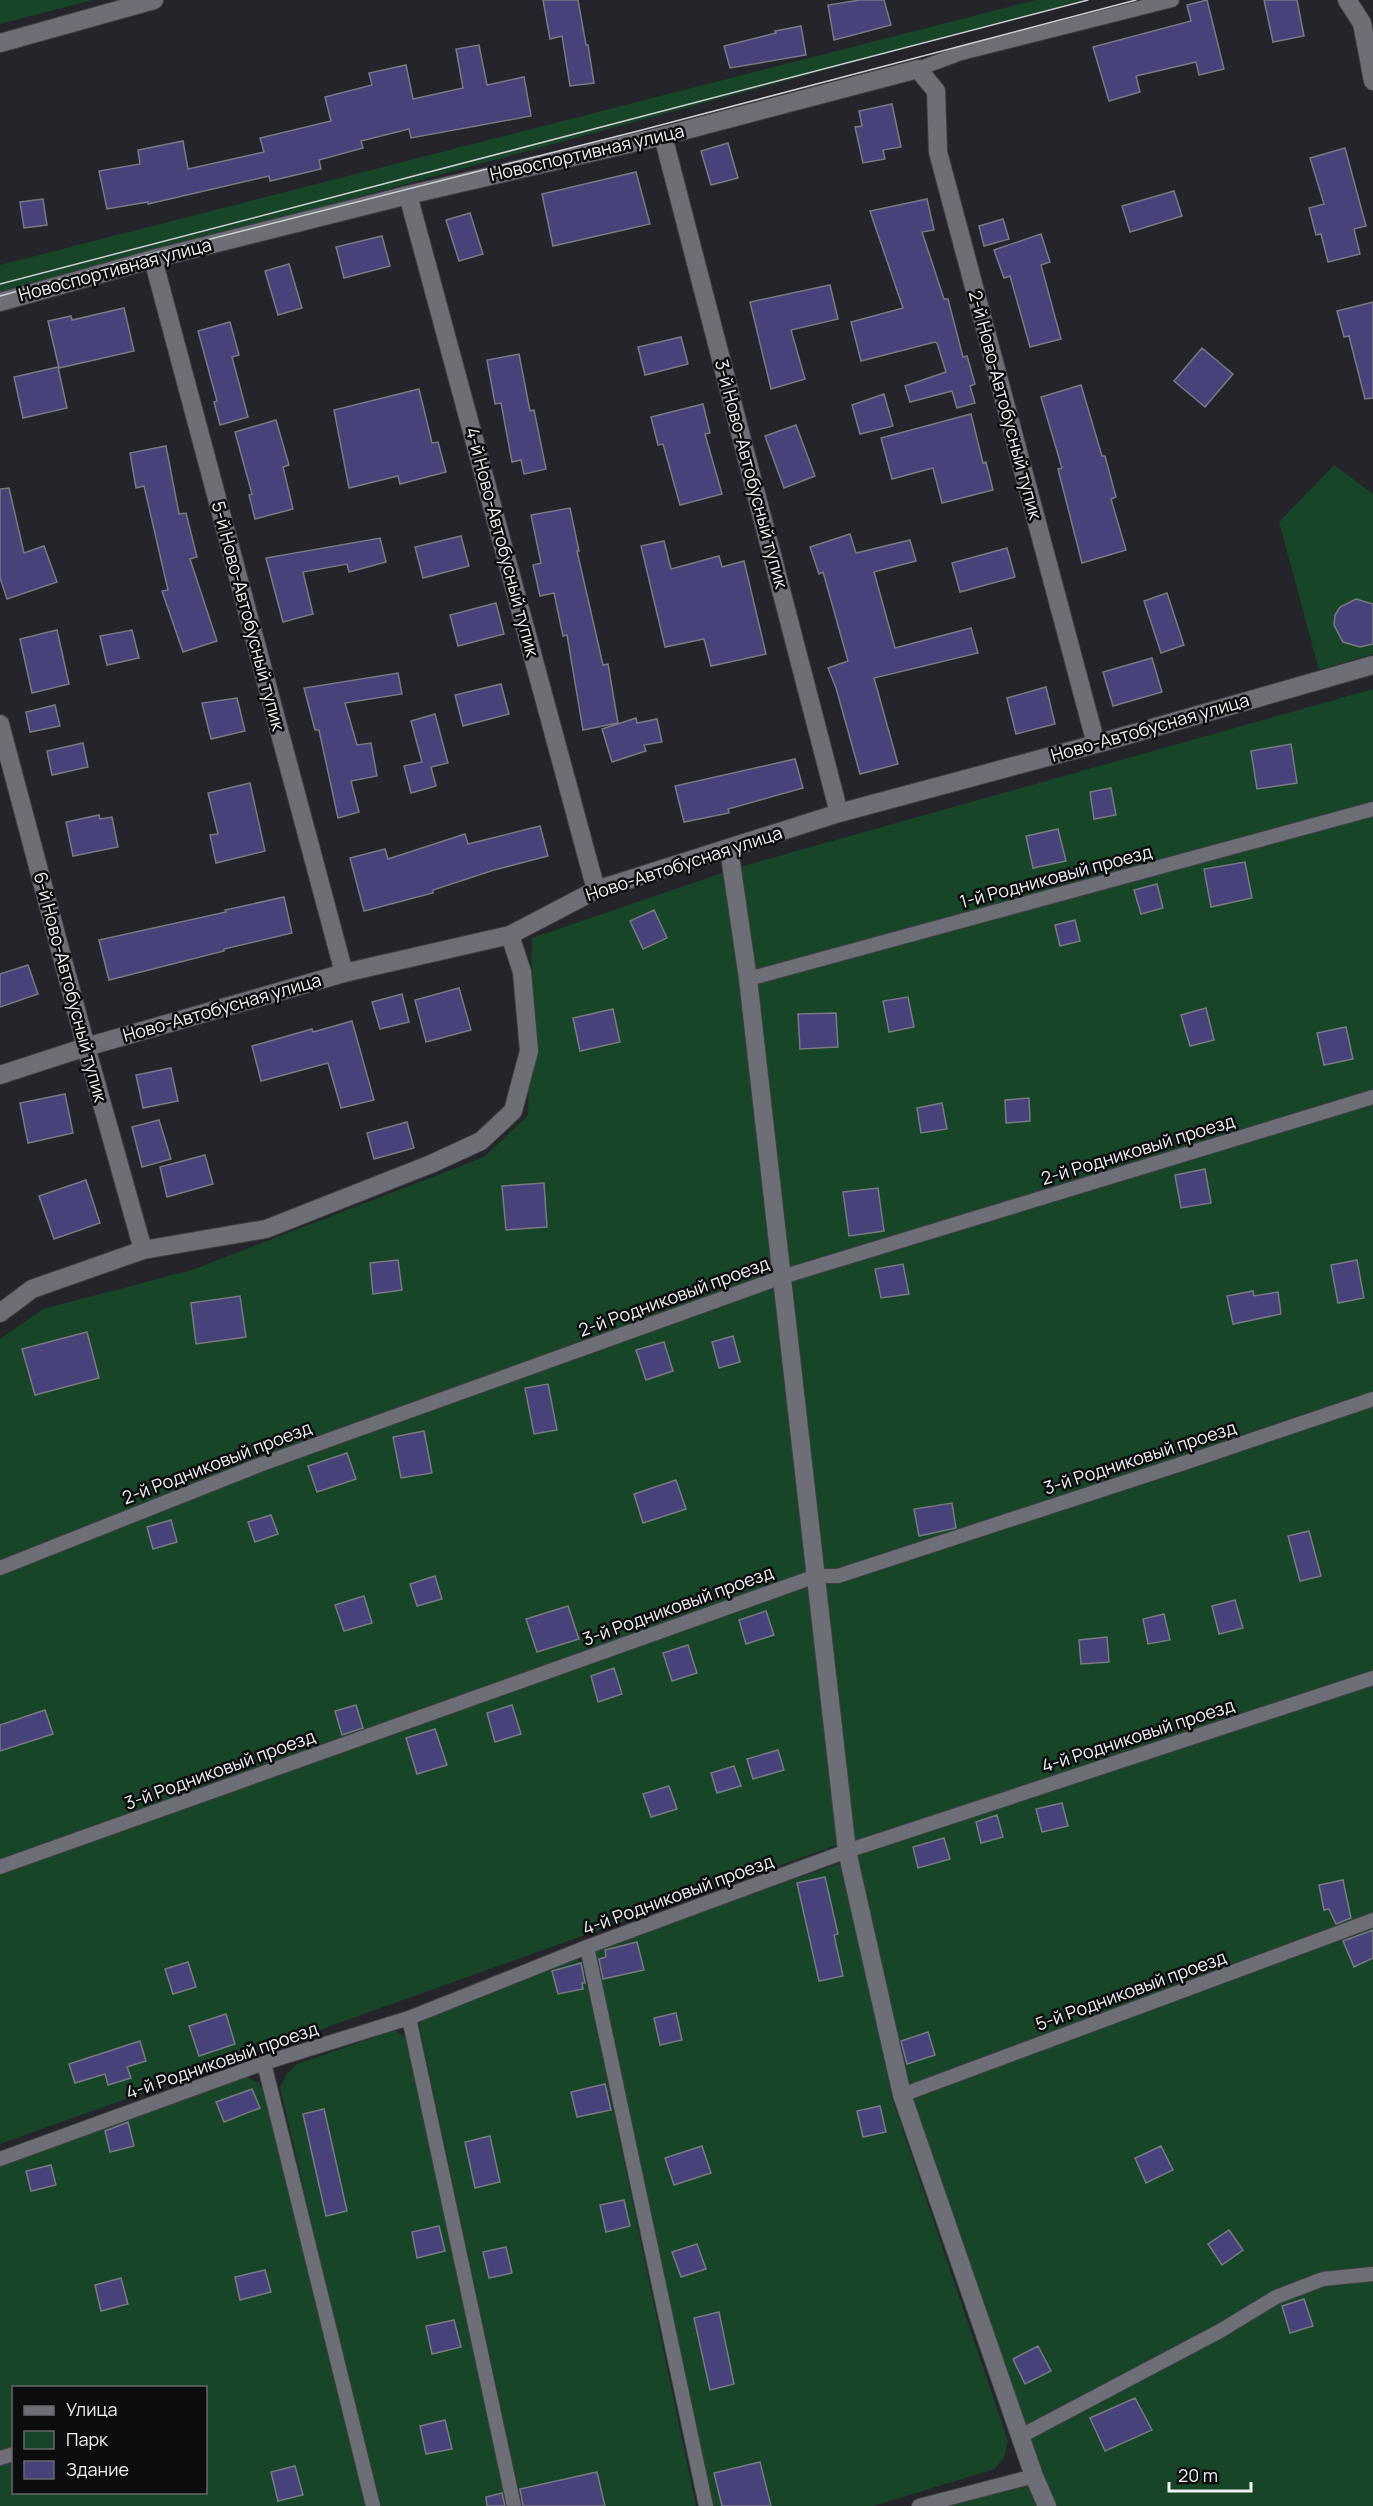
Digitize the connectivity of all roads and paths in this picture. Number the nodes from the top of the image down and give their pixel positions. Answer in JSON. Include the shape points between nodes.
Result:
{"nodes":[{"id":1,"x":154,"y":0,"type":"edge"},
{"id":2,"x":1172,"y":0,"type":"edge"},
{"id":3,"x":1347,"y":0,"type":"edge"},
{"id":4,"x":0,"y":43,"type":"edge"},
{"id":5,"x":918,"y":69,"type":"junction"},
{"id":6,"x":1373,"y":81,"type":"edge"},
{"id":7,"x":663,"y":136,"type":"junction"},
{"id":8,"x":408,"y":195,"type":"junction"},
{"id":9,"x":153,"y":259,"type":"junction"},
{"id":10,"x":0,"y":302,"type":"edge"},
{"id":11,"x":1373,"y":665,"type":"edge"},
{"id":12,"x":0,"y":724,"type":"edge"},
{"id":13,"x":1096,"y":744,"type":"junction"},
{"id":14,"x":1373,"y":809,"type":"edge"},
{"id":15,"x":839,"y":813,"type":"junction"},
{"id":16,"x":729,"y":849,"type":"junction"},
{"id":17,"x":596,"y":890,"type":"junction"},
{"id":18,"x":510,"y":935,"type":"junction"},
{"id":19,"x":344,"y":973,"type":"junction"},
{"id":20,"x":748,"y":979,"type":"junction"},
{"id":21,"x":86,"y":1047,"type":"junction"},
{"id":22,"x":0,"y":1075,"type":"edge"},
{"id":23,"x":1373,"y":1097,"type":"edge"},
{"id":24,"x":143,"y":1250,"type":"junction"},
{"id":25,"x":782,"y":1277,"type":"junction"},
{"id":26,"x":0,"y":1313,"type":"edge"},
{"id":27,"x":1373,"y":1399,"type":"edge"},
{"id":28,"x":0,"y":1568,"type":"edge"},
{"id":29,"x":816,"y":1576,"type":"junction"},
{"id":30,"x":1373,"y":1678,"type":"edge"},
{"id":31,"x":847,"y":1851,"type":"junction"},
{"id":32,"x":0,"y":1867,"type":"edge"},
{"id":33,"x":1373,"y":1920,"type":"edge"},
{"id":34,"x":587,"y":1947,"type":"junction"},
{"id":35,"x":409,"y":2018,"type":"junction"},
{"id":36,"x":264,"y":2063,"type":"junction"},
{"id":37,"x":902,"y":2095,"type":"junction"},
{"id":38,"x":0,"y":2159,"type":"edge"},
{"id":39,"x":1373,"y":2274,"type":"edge"},
{"id":40,"x":1021,"y":2436,"type":"junction"},
{"id":41,"x":1034,"y":2476,"type":"junction"},
{"id":42,"x":373,"y":2506,"type":"edge"},
{"id":43,"x":513,"y":2506,"type":"edge"},
{"id":44,"x":706,"y":2506,"type":"edge"},
{"id":45,"x":919,"y":2506,"type":"edge"},
{"id":46,"x":1047,"y":2506,"type":"edge"}],
"edges":[{"from":1,"to":4,"type":"street"},
{"from":2,"to":5,"type":"lane","name":"Новоспортивная улица","via":[[961,53]]},
{"from":3,"to":6,"type":"street","via":[[1362,23]]},
{"from":5,"to":7,"type":"street","name":"Новоспортивная улица"},
{"from":5,"to":13,"type":"street","name":"2-й Ново-Автобусный тупик","via":[[936,91],[938,152]]},
{"from":7,"to":8,"type":"street","name":"Новоспортивная улица"},
{"from":7,"to":15,"type":"street","name":"3-й Ново-Автобусный тупик"},
{"from":8,"to":9,"type":"street","name":"Новоспортивная улица"},
{"from":8,"to":17,"type":"street","name":"4-й Ново-Автобусный тупик"},
{"from":9,"to":10,"type":"street","name":"Новоспортивная улица"},
{"from":9,"to":19,"type":"street","name":"5-й Ново-Автобусный тупик"},
{"from":11,"to":13,"type":"street","name":"Ново-Автобусная улица"},
{"from":12,"to":21,"type":"street","name":"6-й Ново-Автобусный тупик"},
{"from":13,"to":15,"type":"street","name":"Ново-Автобусная улица"},
{"from":14,"to":20,"type":"lane","name":"1-й Родниковый проезд"},
{"from":15,"to":16,"type":"street","name":"Ново-Автобусная улица"},
{"from":16,"to":17,"type":"street","name":"Ново-Автобусная улица"},
{"from":16,"to":20,"type":"street"},
{"from":17,"to":18,"type":"street","name":"Ново-Автобусная улица"},
{"from":18,"to":19,"type":"street","name":"Ново-Автобусная улица"},
{"from":18,"to":24,"type":"street","via":[[522,972],[529,1051],[513,1111],[482,1141],[266,1228]]},
{"from":19,"to":21,"type":"street","name":"Ново-Автобусная улица"},
{"from":20,"to":25,"type":"street"},
{"from":21,"to":22,"type":"street","name":"Ново-Автобусная улица"},
{"from":21,"to":24,"type":"street","name":"6-й Ново-Автобусный тупик"},
{"from":23,"to":25,"type":"lane","name":"2-й Родниковый проезд"},
{"from":24,"to":26,"type":"street","via":[[32,1289]]},
{"from":25,"to":28,"type":"lane","name":"2-й Родниковый проезд","via":[[262,1464]]},
{"from":25,"to":29,"type":"street"},
{"from":27,"to":29,"type":"lane","name":"3-й Родниковый проезд","via":[[838,1576]]},
{"from":29,"to":31,"type":"street"},
{"from":29,"to":32,"type":"lane","name":"3-й Родниковый проезд"},
{"from":30,"to":31,"type":"lane","name":"4-й Родниковый проезд"},
{"from":31,"to":34,"type":"lane","name":"4-й Родниковый проезд"},
{"from":31,"to":37,"type":"street"},
{"from":33,"to":37,"type":"lane","name":"5-й Родниковый проезд"},
{"from":34,"to":35,"type":"lane","name":"4-й Родниковый проезд"},
{"from":34,"to":44,"type":"lane"},
{"from":35,"to":36,"type":"lane","name":"4-й Родниковый проезд"},
{"from":35,"to":43,"type":"lane"},
{"from":36,"to":38,"type":"lane","name":"4-й Родниковый проезд"},
{"from":36,"to":42,"type":"lane"},
{"from":37,"to":40,"type":"street"},
{"from":39,"to":40,"type":"lane","via":[[1323,2279],[1276,2297],[1220,2331]]},
{"from":40,"to":41,"type":"street"},
{"from":41,"to":45,"type":"lane"},
{"from":41,"to":46,"type":"street"}]}
